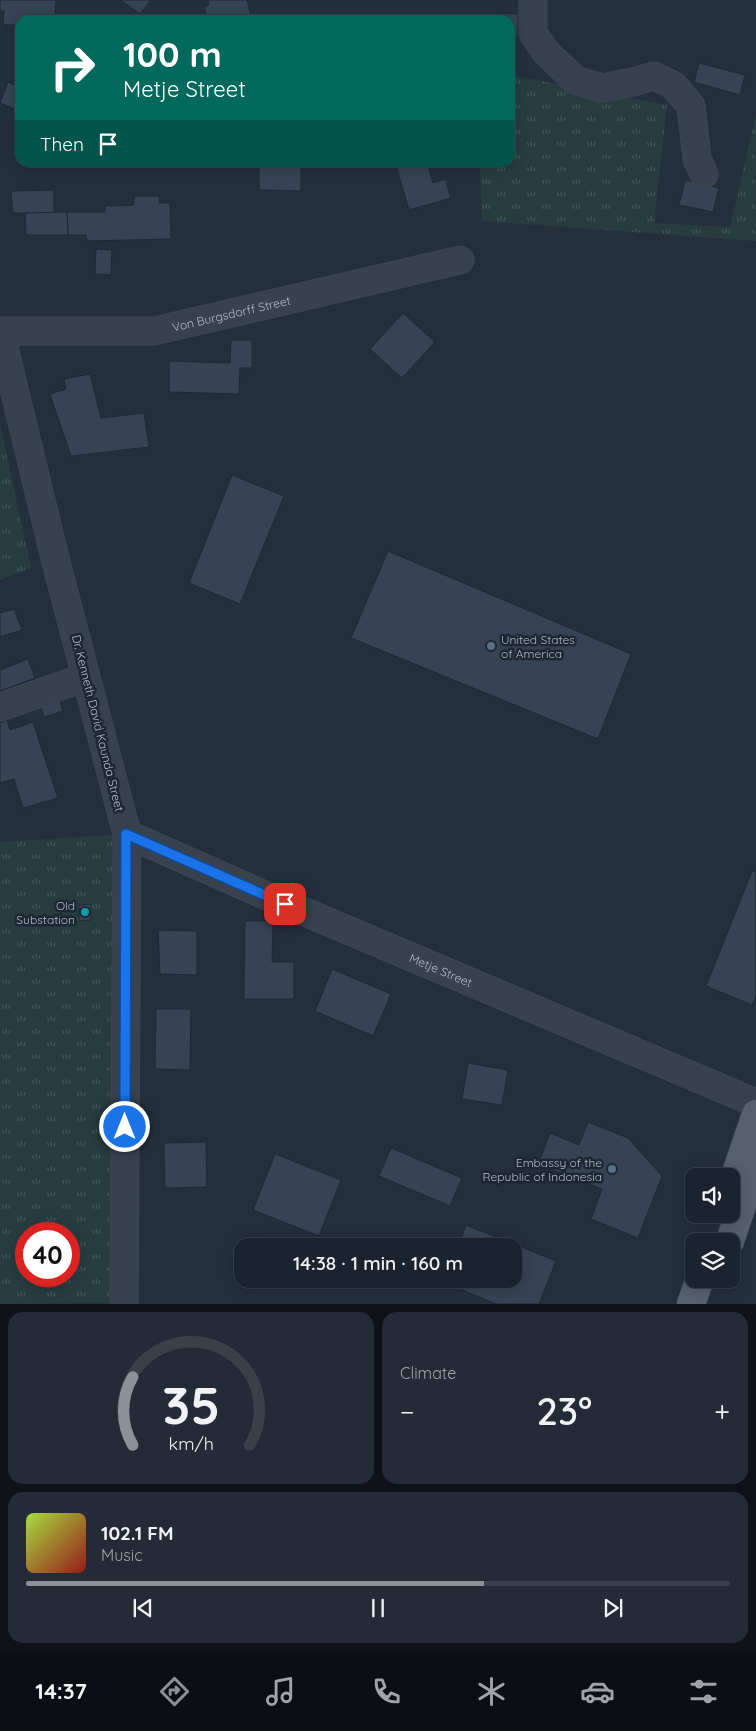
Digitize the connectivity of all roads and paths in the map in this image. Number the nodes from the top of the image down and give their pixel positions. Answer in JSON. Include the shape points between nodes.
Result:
{"nodes":[{"id":1,"x":533,"y":0,"type":"edge"},
{"id":2,"x":704,"y":174,"type":"dead end"},
{"id":3,"x":460,"y":260,"type":"dead end"},
{"id":4,"x":0,"y":331,"type":"edge"},
{"id":5,"x":86,"y":677,"type":"junction"},
{"id":6,"x":0,"y":707,"type":"edge"},
{"id":7,"x":126,"y":834,"type":"junction"},
{"id":8,"x":756,"y":1103,"type":"edge"},
{"id":9,"x":756,"y":1114,"type":"edge"},
{"id":10,"x":756,"y":1164,"type":"edge"},
{"id":11,"x":737,"y":1168,"type":"edge"},
{"id":12,"x":733,"y":1233,"type":"edge"},
{"id":13,"x":697,"y":1288,"type":"edge"},
{"id":14,"x":715,"y":1288,"type":"edge"},
{"id":15,"x":124,"y":1304,"type":"edge"},
{"id":16,"x":691,"y":1304,"type":"edge"},
{"id":17,"x":709,"y":1304,"type":"edge"}],
"edges":[{"from":1,"to":2,"type":"street","via":[[533,33],[546,52],[575,80],[602,88],[654,76],[673,85],[691,106],[697,159]]},
{"from":3,"to":4,"type":"street","name":"Von Burgsdorff Street","via":[[154,331]]},
{"from":4,"to":5,"type":"street","name":"Dr. Kenneth David Kaunda Street"},
{"from":5,"to":6,"type":"street"},
{"from":5,"to":7,"type":"street","name":"Dr. Kenneth David Kaunda Street"},
{"from":7,"to":8,"type":"street","name":"Metje Street"},
{"from":7,"to":15,"type":"street","name":"Dr. Kenneth David Kaunda Street"},
{"from":9,"to":11,"type":"main road"},
{"from":10,"to":12,"type":"main road"},
{"from":13,"to":16,"type":"main road"},
{"from":14,"to":17,"type":"main road"}]}
